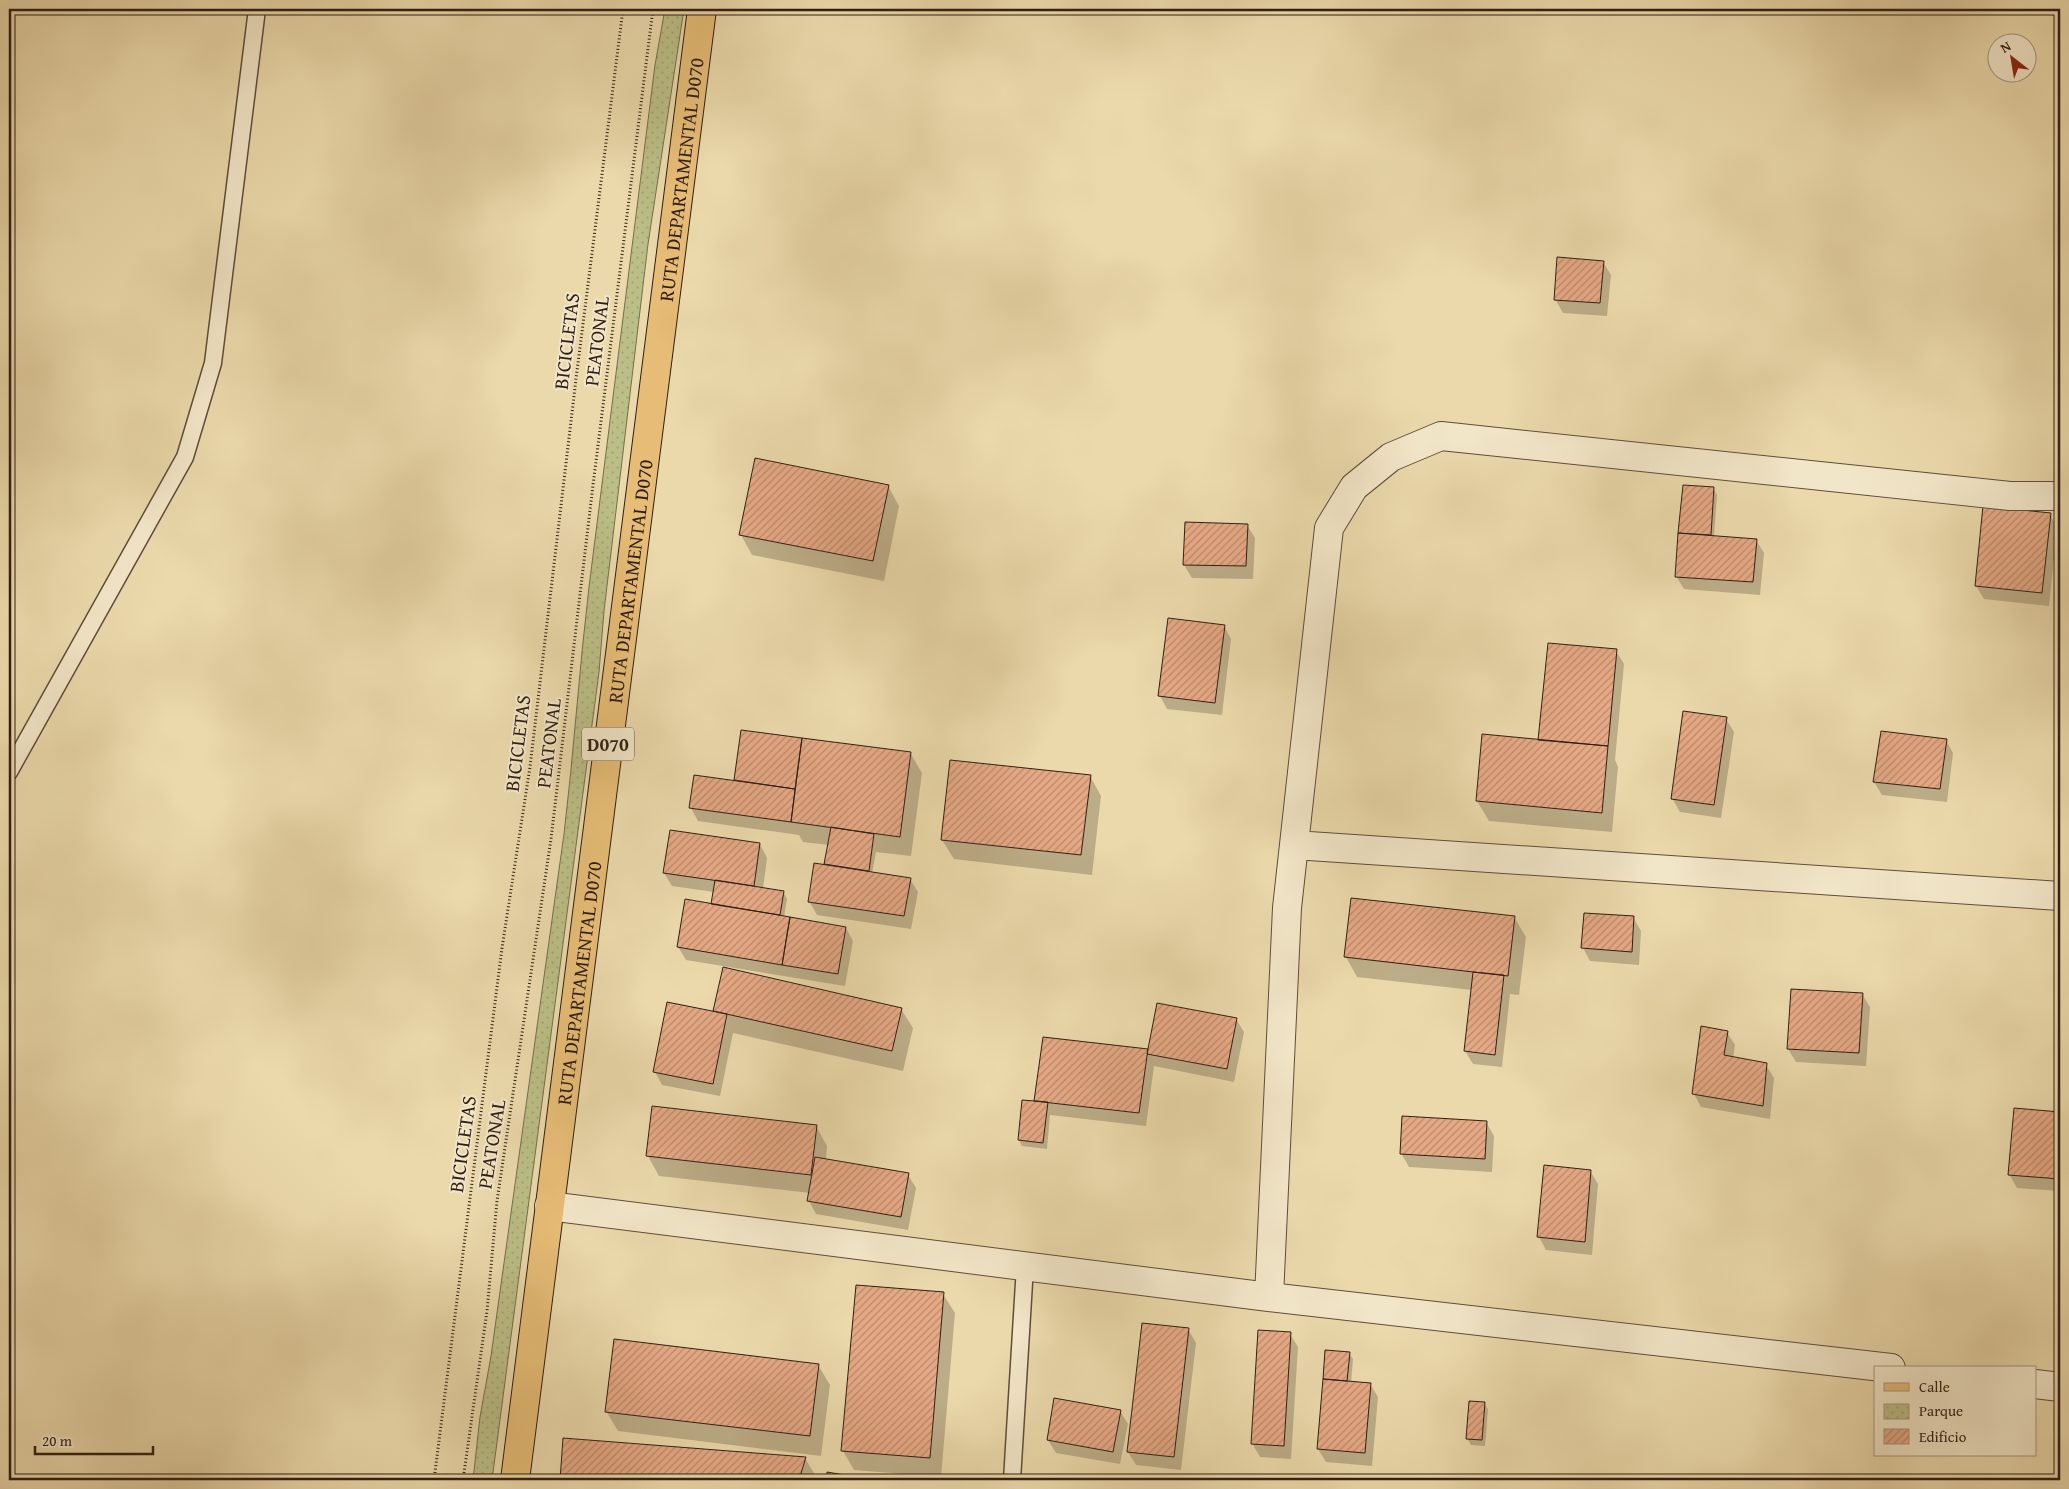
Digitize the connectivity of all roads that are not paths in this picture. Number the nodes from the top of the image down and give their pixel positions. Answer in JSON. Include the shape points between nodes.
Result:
{"nodes":[{"id":1,"x":257,"y":9,"type":"edge"},
{"id":2,"x":702,"y":9,"type":"edge"},
{"id":3,"x":2060,"y":496,"type":"edge"},
{"id":4,"x":9,"y":772,"type":"edge"},
{"id":5,"x":1294,"y":844,"type":"junction"},
{"id":6,"x":2060,"y":896,"type":"edge"},
{"id":7,"x":549,"y":1206,"type":"junction"},
{"id":8,"x":1025,"y":1266,"type":"junction"},
{"id":9,"x":1269,"y":1297,"type":"junction"},
{"id":10,"x":1874,"y":1366,"type":"edge"},
{"id":11,"x":2036,"y":1384,"type":"edge"},
{"id":12,"x":2060,"y":1387,"type":"edge"},
{"id":13,"x":514,"y":1480,"type":"edge"},
{"id":14,"x":1012,"y":1480,"type":"edge"}],
"edges":[{"from":1,"to":4,"type":"lane","via":[[213,363],[185,457]]},
{"from":2,"to":7,"type":"main road","name":"RUTA DEPARTAMENTAL D070","number":"D070"},
{"from":3,"to":5,"type":"street","via":[[2010,496],[1441,436],[1391,457],[1354,487],[1329,528]]},
{"from":5,"to":6,"type":"street"},
{"from":5,"to":9,"type":"street","via":[[1287,908]]},
{"from":7,"to":8,"type":"street"},
{"from":7,"to":13,"type":"main road","name":"RUTA DEPARTAMENTAL D070","number":"D070"},
{"from":8,"to":9,"type":"street"},
{"from":8,"to":14,"type":"lane"},
{"from":9,"to":10,"type":"street"},
{"from":11,"to":12,"type":"street"}]}
